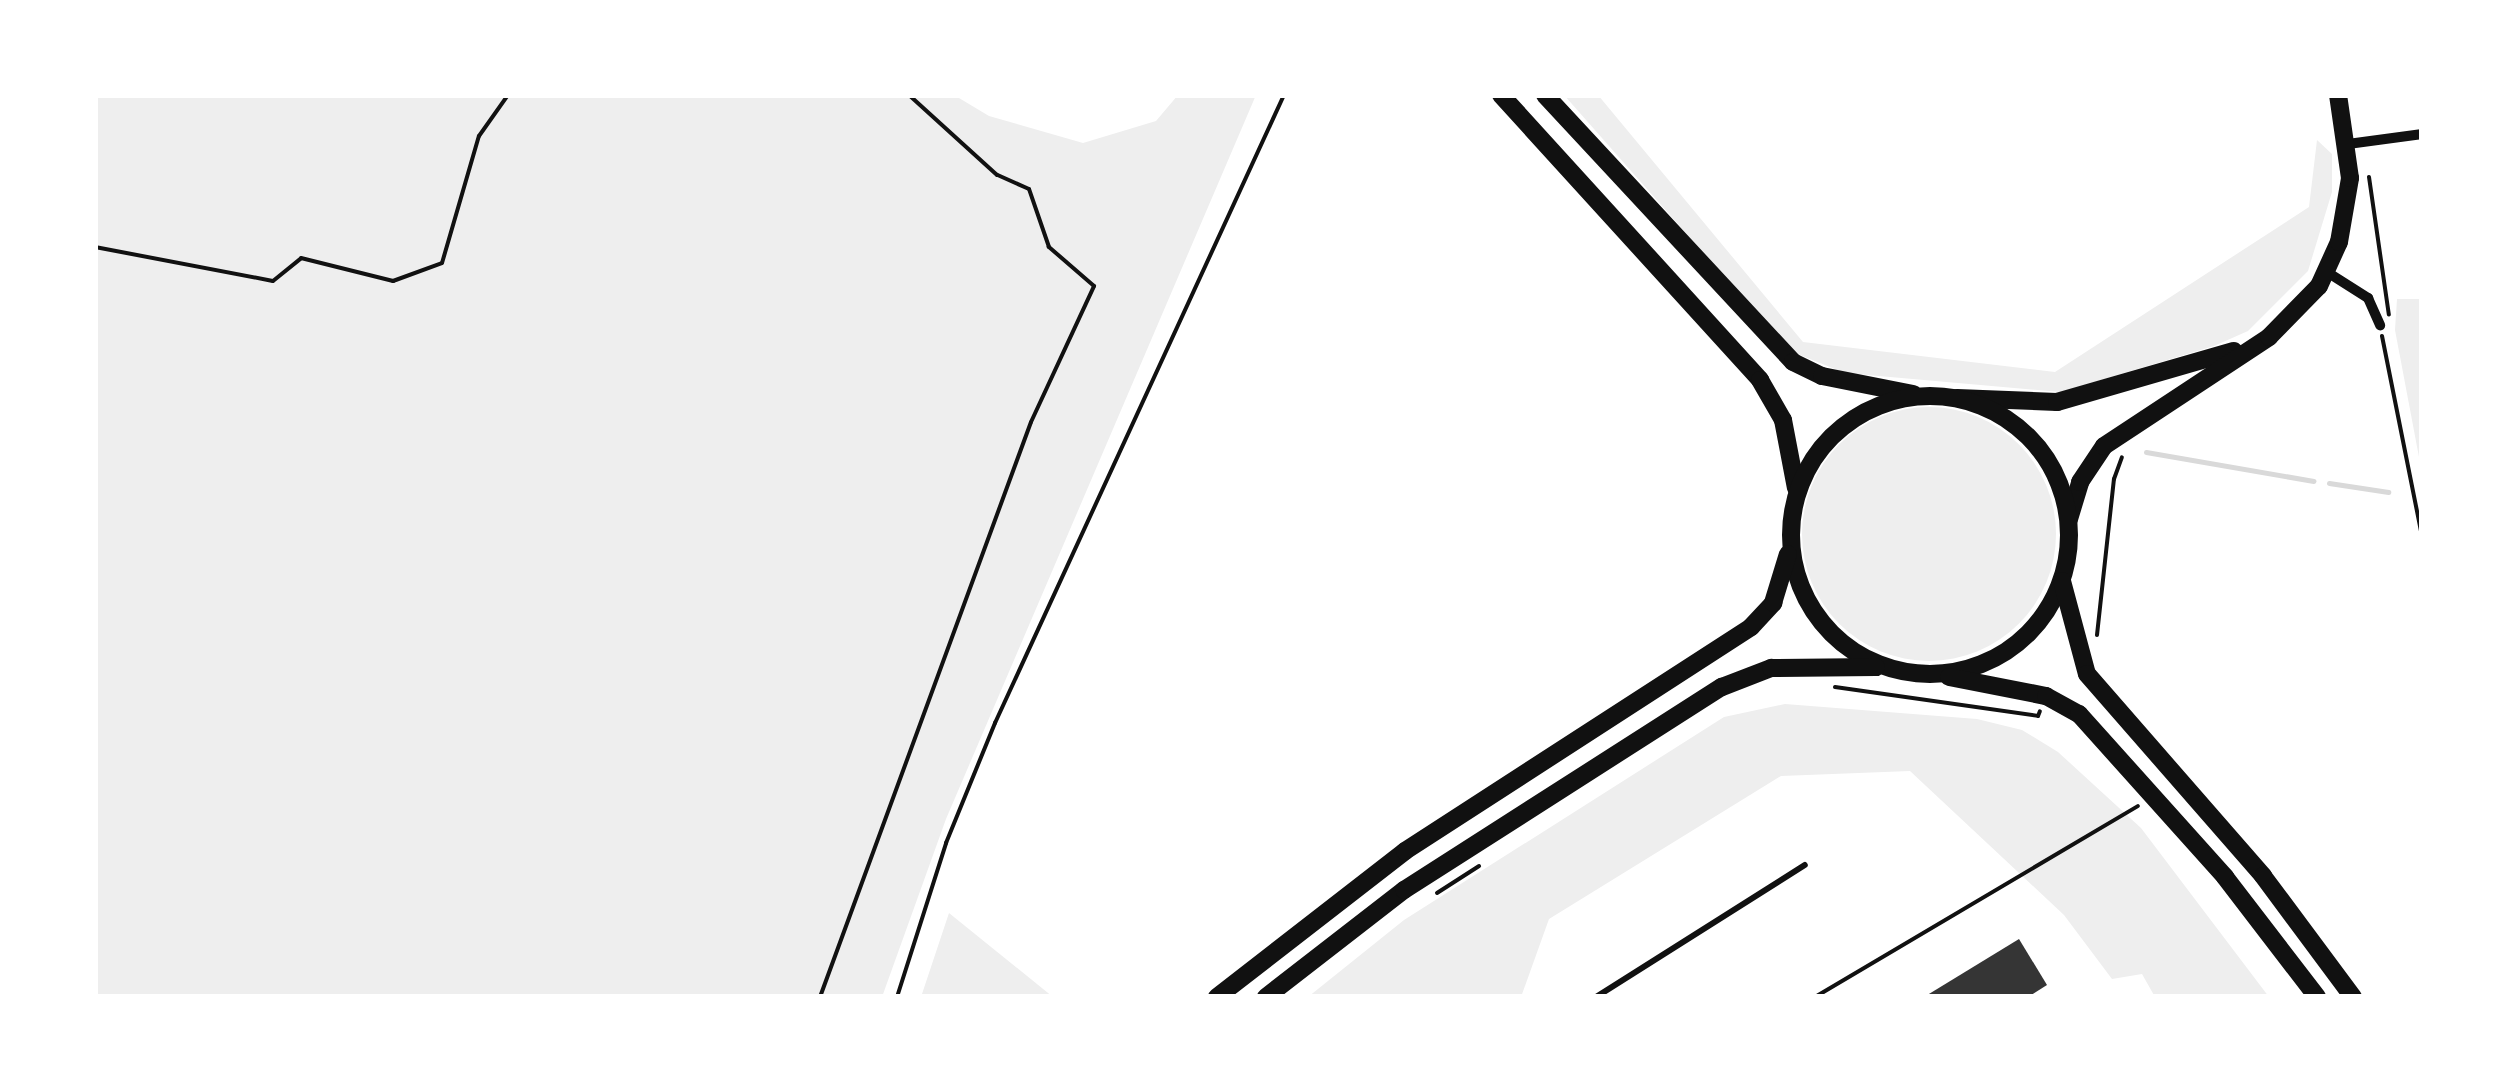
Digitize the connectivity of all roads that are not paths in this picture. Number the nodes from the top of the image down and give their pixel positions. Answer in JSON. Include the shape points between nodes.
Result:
{"nodes":[{"id":1,"x":1501,"y":95,"type":"edge"},
{"id":2,"x":1545,"y":95,"type":"edge"},
{"id":3,"x":2338,"y":95,"type":"edge"},
{"id":4,"x":2422,"y":134,"type":"edge"},
{"id":5,"x":2355,"y":143,"type":"junction"},
{"id":6,"x":2327,"y":272,"type":"junction"},
{"id":7,"x":2380,"y":325,"type":"road end"},
{"id":8,"x":2269,"y":337,"type":"junction"},
{"id":9,"x":1922,"y":396,"type":"junction"},
{"id":10,"x":1957,"y":398,"type":"junction"},
{"id":11,"x":1796,"y":493,"type":"junction"},
{"id":12,"x":2069,"y":519,"type":"junction"},
{"id":13,"x":1790,"y":542,"type":"junction"},
{"id":14,"x":2062,"y":580,"type":"junction"},
{"id":15,"x":1886,"y":668,"type":"junction"},
{"id":16,"x":1933,"y":674,"type":"junction"},
{"id":17,"x":1805,"y":865,"type":"dead end"},
{"id":18,"x":2292,"y":913,"type":"junction"},
{"id":19,"x":2268,"y":932,"type":"junction"},
{"id":20,"x":1217,"y":997,"type":"edge"},
{"id":21,"x":1266,"y":997,"type":"edge"},
{"id":22,"x":1596,"y":997,"type":"edge"},
{"id":23,"x":2061,"y":997,"type":"edge"},
{"id":24,"x":2088,"y":997,"type":"edge"},
{"id":25,"x":2317,"y":997,"type":"edge"},
{"id":26,"x":2353,"y":997,"type":"edge"}],
"edges":[{"from":1,"to":11,"type":"main road","via":[[1760,380],[1783,420]]},
{"from":2,"to":9,"type":"main road","via":[[1793,362],[1822,376]]},
{"from":3,"to":5,"type":"main road"},
{"from":4,"to":5,"type":"street"},
{"from":5,"to":6,"type":"main road","via":[[2347,208]]},
{"from":6,"to":7,"type":"street","via":[[2368,298]]},
{"from":6,"to":8,"type":"main road","via":[[2304,306]]},
{"from":8,"to":10,"type":"main road","via":[[2082,397]]},
{"from":8,"to":12,"type":"main road","via":[[2104,446],[2080,482]]},
{"from":9,"to":10,"type":"main road"},
{"from":9,"to":11,"type":"main road","via":[[1854,418],[1818,450]]},
{"from":10,"to":12,"type":"main road","via":[[1998,414],[2032,440],[2057,477]]},
{"from":11,"to":13,"type":"main road"},
{"from":12,"to":14,"type":"main road"},
{"from":13,"to":15,"type":"main road","via":[[1801,589],[1826,629]]},
{"from":13,"to":20,"type":"main road","via":[[1773,603],[1751,627],[1405,851]]},
{"from":14,"to":16,"type":"main road","via":[[2042,618],[2012,648],[1975,667]]},
{"from":14,"to":18,"type":"main road","via":[[2087,674]]},
{"from":15,"to":16,"type":"main road"},
{"from":15,"to":21,"type":"main road","via":[[1771,668],[1722,686],[1404,890]]},
{"from":16,"to":19,"type":"main road","via":[[2067,704],[2156,796]]},
{"from":17,"to":22,"type":"lane"},
{"from":18,"to":19,"type":"lane"},
{"from":18,"to":26,"type":"main road"},
{"from":19,"to":25,"type":"main road"},
{"from":23,"to":24,"type":"lane"}]}
